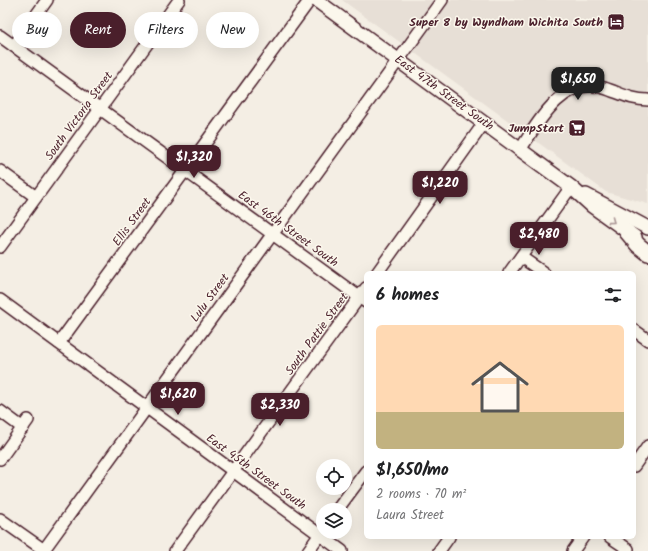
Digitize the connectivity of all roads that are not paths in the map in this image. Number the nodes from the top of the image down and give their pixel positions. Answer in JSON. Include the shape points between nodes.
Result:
{"nodes":[{"id":1,"x":47,"y":0,"type":"edge"},
{"id":2,"x":180,"y":0,"type":"edge"},
{"id":3,"x":310,"y":0,"type":"edge"},
{"id":4,"x":316,"y":0,"type":"edge"},
{"id":5,"x":442,"y":0,"type":"edge"},
{"id":6,"x":38,"y":12,"type":"edge"},
{"id":7,"x":0,"y":36,"type":"edge"},
{"id":8,"x":12,"y":45,"type":"edge"},
{"id":9,"x":17,"y":48,"type":"edge"},
{"id":10,"x":398,"y":60,"type":"junction"},
{"id":11,"x":648,"y":100,"type":"edge"},
{"id":12,"x":100,"y":109,"type":"junction"},
{"id":13,"x":484,"y":123,"type":"junction"},
{"id":14,"x":520,"y":150,"type":"junction"},
{"id":15,"x":0,"y":170,"type":"edge"},
{"id":16,"x":186,"y":171,"type":"junction"},
{"id":17,"x":571,"y":187,"type":"junction"},
{"id":18,"x":36,"y":197,"type":"junction"},
{"id":19,"x":648,"y":228,"type":"edge"},
{"id":20,"x":627,"y":232,"type":"junction"},
{"id":21,"x":272,"y":234,"type":"junction"},
{"id":22,"x":648,"y":246,"type":"edge"},
{"id":23,"x":0,"y":247,"type":"edge"},
{"id":24,"x":648,"y":253,"type":"edge"},
{"id":25,"x":521,"y":257,"type":"junction"},
{"id":26,"x":378,"y":271,"type":"edge"},
{"id":27,"x":510,"y":271,"type":"edge"},
{"id":28,"x":541,"y":271,"type":"edge"},
{"id":29,"x":364,"y":296,"type":"edge"},
{"id":30,"x":0,"y":300,"type":"edge"},
{"id":31,"x":636,"y":331,"type":"edge"},
{"id":32,"x":648,"y":340,"type":"edge"},
{"id":33,"x":59,"y":343,"type":"junction"},
{"id":34,"x":147,"y":407,"type":"junction"},
{"id":35,"x":0,"y":411,"type":"edge"},
{"id":36,"x":648,"y":446,"type":"edge"},
{"id":37,"x":0,"y":459,"type":"edge"},
{"id":38,"x":636,"y":463,"type":"edge"},
{"id":39,"x":234,"y":471,"type":"junction"},
{"id":40,"x":364,"y":474,"type":"edge"},
{"id":41,"x":342,"y":503,"type":"edge"},
{"id":42,"x":0,"y":519,"type":"edge"},
{"id":43,"x":316,"y":528,"type":"edge"},
{"id":44,"x":316,"y":539,"type":"edge"},
{"id":45,"x":329,"y":539,"type":"edge"},
{"id":46,"x":448,"y":539,"type":"edge"},
{"id":47,"x":582,"y":539,"type":"edge"},
{"id":48,"x":613,"y":539,"type":"edge"},
{"id":49,"x":43,"y":550,"type":"edge"},
{"id":50,"x":628,"y":550,"type":"dead end"},
{"id":51,"x":175,"y":551,"type":"edge"},
{"id":52,"x":308,"y":551,"type":"edge"},
{"id":53,"x":342,"y":551,"type":"edge"},
{"id":54,"x":439,"y":551,"type":"edge"},
{"id":55,"x":573,"y":551,"type":"edge"}],
"edges":[{"from":1,"to":6,"type":"street"},
{"from":2,"to":12,"type":"street","name":"South Victoria Street"},
{"from":3,"to":16,"type":"street","name":"Ellis Street"},
{"from":4,"to":10,"type":"main road","name":"East 47th Street South"},
{"from":5,"to":10,"type":"street","name":"Lulu Street"},
{"from":7,"to":8,"type":"street","name":"East 46th Street South"},
{"from":9,"to":12,"type":"street","name":"East 46th Street South"},
{"from":10,"to":13,"type":"main road","name":"East 47th Street South"},
{"from":10,"to":21,"type":"street","name":"Lulu Street"},
{"from":11,"to":14,"type":"street","via":[[628,98],[603,87],[587,86],[573,90],[560,97],[542,116]]},
{"from":12,"to":16,"type":"street","name":"East 46th Street South"},
{"from":12,"to":18,"type":"street","name":"South Victoria Street"},
{"from":13,"to":14,"type":"main road","name":"East 47th Street South"},
{"from":13,"to":26,"type":"street"},
{"from":14,"to":17,"type":"main road","name":"East 47th Street South"},
{"from":15,"to":18,"type":"street"},
{"from":16,"to":21,"type":"street","name":"East 46th Street South"},
{"from":16,"to":33,"type":"street","name":"Ellis Street"},
{"from":17,"to":19,"type":"main road","name":"East 47th Street South"},
{"from":17,"to":20,"type":"main road","name":"East 47th Street South","one_way":true},
{"from":17,"to":25,"type":"street"},
{"from":18,"to":23,"type":"street","name":"South Victoria Street"},
{"from":20,"to":22,"type":"main road","name":"East 47th Street South"},
{"from":20,"to":24,"type":"highway"},
{"from":21,"to":29,"type":"street","name":"East 46th Street South"},
{"from":21,"to":34,"type":"street","name":"Lulu Street"},
{"from":25,"to":27,"type":"street"},
{"from":25,"to":28,"type":"street"},
{"from":29,"to":39,"type":"street","name":"South Pattie Street"},
{"from":30,"to":33,"type":"street","name":"East 45th Street South"},
{"from":31,"to":32,"type":"street"},
{"from":33,"to":34,"type":"street","name":"East 45th Street South"},
{"from":34,"to":39,"type":"street","name":"East 45th Street South"},
{"from":34,"to":49,"type":"street","name":"Lulu Street"},
{"from":35,"to":37,"type":"street","via":[[25,424]]},
{"from":36,"to":38,"type":"street"},
{"from":39,"to":43,"type":"street","name":"East 45th Street South"},
{"from":39,"to":51,"type":"street","name":"South Pattie Street"},
{"from":40,"to":41,"type":"street"},
{"from":42,"to":49,"type":"street"},
{"from":44,"to":52,"type":"street"},
{"from":45,"to":53,"type":"street","name":"East 45th Street South"},
{"from":46,"to":54,"type":"street"},
{"from":47,"to":55,"type":"street"},
{"from":48,"to":50,"type":"street"}]}
